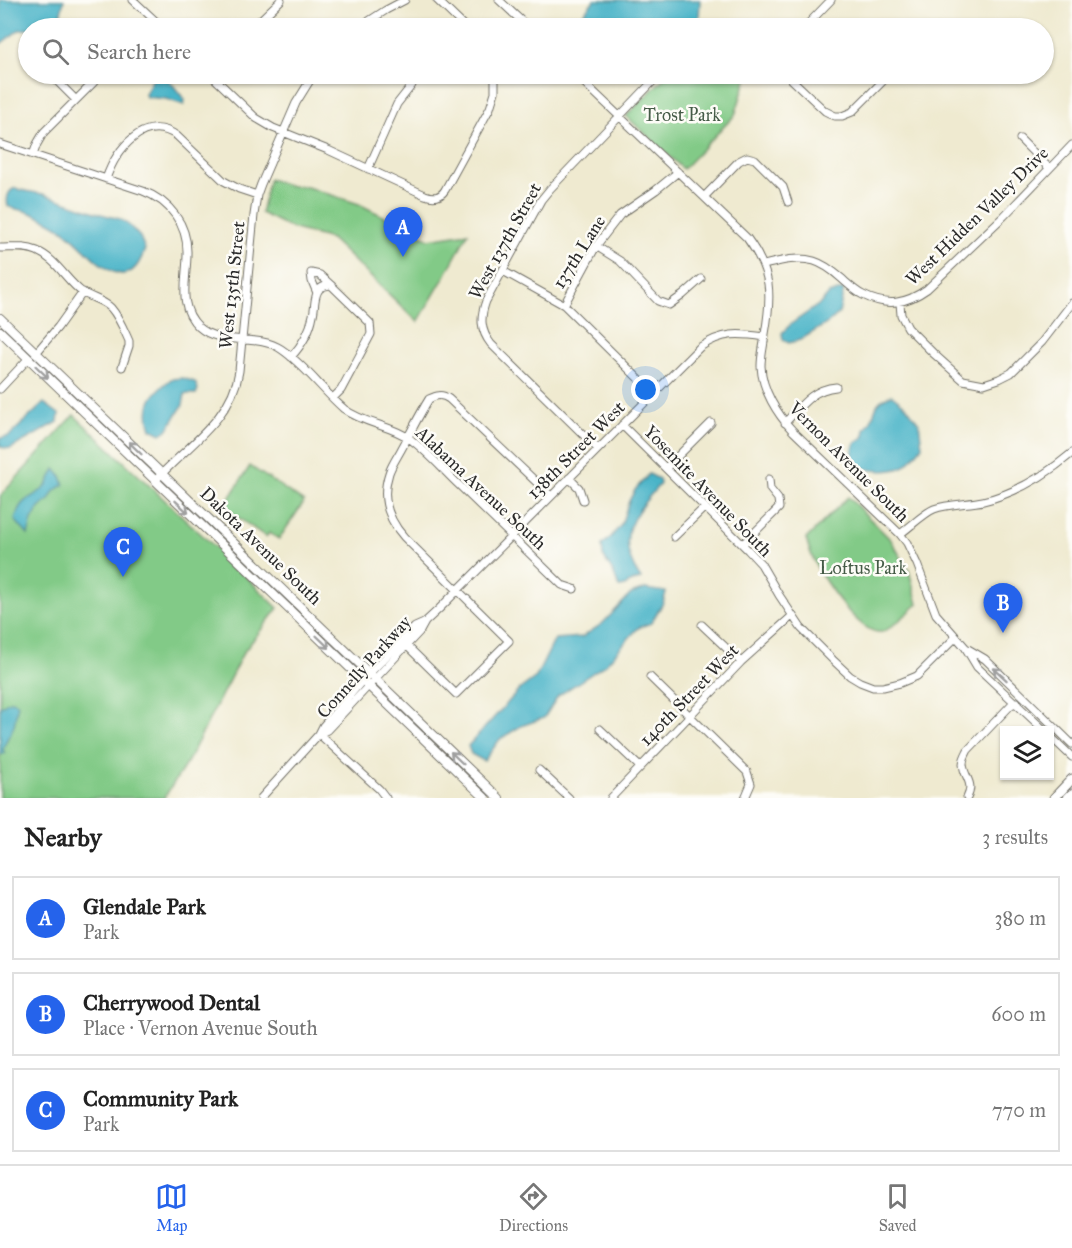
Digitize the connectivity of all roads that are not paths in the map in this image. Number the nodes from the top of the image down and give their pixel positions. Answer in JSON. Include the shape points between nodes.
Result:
{"nodes":[{"id":1,"x":133,"y":0,"type":"edge"},
{"id":2,"x":281,"y":0,"type":"edge"},
{"id":3,"x":405,"y":0,"type":"edge"},
{"id":4,"x":437,"y":0,"type":"edge"},
{"id":5,"x":499,"y":0,"type":"edge"},
{"id":6,"x":831,"y":1,"type":"edge"},
{"id":7,"x":152,"y":18,"type":"edge"},
{"id":8,"x":262,"y":18,"type":"edge"},
{"id":9,"x":372,"y":18,"type":"edge"},
{"id":10,"x":456,"y":18,"type":"edge"},
{"id":11,"x":518,"y":18,"type":"edge"},
{"id":12,"x":814,"y":18,"type":"edge"},
{"id":13,"x":60,"y":84,"type":"edge"},
{"id":14,"x":92,"y":84,"type":"edge"},
{"id":15,"x":220,"y":84,"type":"edge"},
{"id":16,"x":308,"y":84,"type":"edge"},
{"id":17,"x":495,"y":84,"type":"edge"},
{"id":18,"x":585,"y":84,"type":"edge"},
{"id":19,"x":650,"y":84,"type":"edge"},
{"id":20,"x":797,"y":84,"type":"edge"},
{"id":21,"x":880,"y":84,"type":"edge"},
{"id":22,"x":412,"y":85,"type":"dead end"},
{"id":23,"x":76,"y":100,"type":"junction"},
{"id":24,"x":619,"y":116,"type":"junction"},
{"id":25,"x":283,"y":133,"type":"junction"},
{"id":26,"x":1020,"y":139,"type":"dead end"},
{"id":27,"x":0,"y":144,"type":"edge"},
{"id":28,"x":1072,"y":145,"type":"edge"},
{"id":29,"x":33,"y":154,"type":"junction"},
{"id":30,"x":1050,"y":168,"type":"junction"},
{"id":31,"x":368,"y":169,"type":"junction"},
{"id":32,"x":678,"y":172,"type":"junction"},
{"id":33,"x":106,"y":179,"type":"junction"},
{"id":34,"x":257,"y":195,"type":"junction"},
{"id":35,"x":704,"y":197,"type":"junction"},
{"id":36,"x":788,"y":202,"type":"dead end"},
{"id":37,"x":597,"y":246,"type":"junction"},
{"id":38,"x":0,"y":248,"type":"edge"},
{"id":39,"x":764,"y":266,"type":"junction"},
{"id":40,"x":503,"y":271,"type":"junction"},
{"id":41,"x":701,"y":279,"type":"dead end"},
{"id":42,"x":331,"y":285,"type":"junction"},
{"id":43,"x":320,"y":290,"type":"junction"},
{"id":44,"x":83,"y":292,"type":"junction"},
{"id":45,"x":900,"y":303,"type":"junction"},
{"id":46,"x":1072,"y":303,"type":"edge"},
{"id":47,"x":564,"y":305,"type":"junction"},
{"id":48,"x":0,"y":318,"type":"edge"},
{"id":49,"x":0,"y":331,"type":"edge"},
{"id":50,"x":765,"y":337,"type":"junction"},
{"id":51,"x":242,"y":339,"type":"junction"},
{"id":52,"x":36,"y":353,"type":"junction"},
{"id":53,"x":291,"y":357,"type":"junction"},
{"id":54,"x":28,"y":359,"type":"junction"},
{"id":55,"x":122,"y":368,"type":"dead end"},
{"id":56,"x":837,"y":387,"type":"dead end"},
{"id":57,"x":0,"y":389,"type":"edge"},
{"id":58,"x":653,"y":393,"type":"junction"},
{"id":59,"x":333,"y":398,"type":"junction"},
{"id":60,"x":711,"y":423,"type":"dead end"},
{"id":61,"x":785,"y":423,"type":"junction"},
{"id":62,"x":622,"y":425,"type":"junction"},
{"id":63,"x":408,"y":437,"type":"junction"},
{"id":64,"x":598,"y":449,"type":"junction"},
{"id":65,"x":1072,"y":453,"type":"edge"},
{"id":66,"x":666,"y":468,"type":"junction"},
{"id":67,"x":162,"y":474,"type":"junction"},
{"id":68,"x":569,"y":478,"type":"junction"},
{"id":69,"x":769,"y":479,"type":"dead end"},
{"id":70,"x":155,"y":481,"type":"junction"},
{"id":71,"x":551,"y":496,"type":"junction"},
{"id":72,"x":583,"y":500,"type":"dead end"},
{"id":73,"x":705,"y":507,"type":"junction"},
{"id":74,"x":900,"y":534,"type":"junction"},
{"id":75,"x":512,"y":536,"type":"junction"},
{"id":76,"x":674,"y":537,"type":"dead end"},
{"id":77,"x":743,"y":544,"type":"junction"},
{"id":78,"x":457,"y":590,"type":"junction"},
{"id":79,"x":574,"y":590,"type":"dead end"},
{"id":80,"x":792,"y":616,"type":"junction"},
{"id":81,"x":426,"y":622,"type":"joint"},
{"id":82,"x":702,"y":625,"type":"dead end"},
{"id":83,"x":956,"y":637,"type":"junction"},
{"id":84,"x":404,"y":643,"type":"junction"},
{"id":85,"x":964,"y":647,"type":"junction"},
{"id":86,"x":741,"y":662,"type":"junction"},
{"id":87,"x":650,"y":677,"type":"dead end"},
{"id":88,"x":369,"y":680,"type":"junction"},
{"id":89,"x":1023,"y":696,"type":"junction"},
{"id":90,"x":1016,"y":703,"type":"junction"},
{"id":91,"x":690,"y":716,"type":"junction"},
{"id":92,"x":1040,"y":726,"type":"edge"},
{"id":93,"x":600,"y":729,"type":"dead end"},
{"id":94,"x":319,"y":734,"type":"junction"},
{"id":95,"x":1054,"y":740,"type":"edge"},
{"id":96,"x":1072,"y":744,"type":"edge"},
{"id":97,"x":1072,"y":758,"type":"edge"},
{"id":98,"x":640,"y":767,"type":"junction"},
{"id":99,"x":539,"y":770,"type":"dead end"},
{"id":100,"x":1072,"y":779,"type":"edge"},
{"id":101,"x":1072,"y":794,"type":"edge"},
{"id":102,"x":261,"y":798,"type":"edge"},
{"id":103,"x":386,"y":798,"type":"edge"},
{"id":104,"x":485,"y":798,"type":"edge"},
{"id":105,"x":500,"y":798,"type":"edge"},
{"id":106,"x":570,"y":798,"type":"edge"},
{"id":107,"x":611,"y":798,"type":"edge"},
{"id":108,"x":745,"y":798,"type":"edge"},
{"id":109,"x":967,"y":798,"type":"edge"},
{"id":110,"x":1054,"y":798,"type":"edge"},
{"id":111,"x":1068,"y":798,"type":"edge"}],
"edges":[{"from":1,"to":7,"type":"street"},
{"from":2,"to":8,"type":"street"},
{"from":3,"to":9,"type":"street"},
{"from":4,"to":10,"type":"street"},
{"from":5,"to":11,"type":"street"},
{"from":6,"to":12,"type":"street"},
{"from":13,"to":23,"type":"street"},
{"from":14,"to":23,"type":"street"},
{"from":15,"to":25,"type":"street","via":[[256,118]]},
{"from":16,"to":25,"type":"street","name":"West 135th Street"},
{"from":17,"to":31,"type":"street","via":[[490,108],[446,190],[439,196],[425,195]]},
{"from":18,"to":24,"type":"street","name":"Vernon Avenue South"},
{"from":19,"to":24,"type":"street","name":"West 137th Street"},
{"from":20,"to":21,"type":"street","via":[[835,116],[852,112]]},
{"from":22,"to":31,"type":"street","via":[[397,104]]},
{"from":23,"to":29,"type":"street","via":[[44,132]]},
{"from":24,"to":32,"type":"street","name":"Vernon Avenue South"},
{"from":24,"to":40,"type":"street","name":"West 137th Street","via":[[550,189]]},
{"from":25,"to":31,"type":"street"},
{"from":25,"to":34,"type":"street","name":"West 135th Street"},
{"from":26,"to":30,"type":"street"},
{"from":27,"to":29,"type":"street","name":"Alabama Avenue South"},
{"from":28,"to":30,"type":"street","name":"West Hidden Valley Drive"},
{"from":29,"to":33,"type":"street","name":"Alabama Avenue South"},
{"from":30,"to":45,"type":"street","name":"West Hidden Valley Drive","via":[[927,289]]},
{"from":32,"to":35,"type":"street","name":"Vernon Avenue South"},
{"from":32,"to":37,"type":"street","name":"137th Lane","via":[[620,214]]},
{"from":33,"to":34,"type":"street","via":[[114,159],[136,135],[164,130],[177,136],[224,181]]},
{"from":33,"to":51,"type":"street","name":"Alabama Avenue South","via":[[151,194],[172,210],[182,225],[188,251],[184,299],[189,314],[212,335]]},
{"from":34,"to":51,"type":"street","name":"West 135th Street"},
{"from":35,"to":36,"type":"street","via":[[747,157],[755,159],[783,187]]},
{"from":35,"to":39,"type":"street","name":"Vernon Avenue South","via":[[747,238]]},
{"from":37,"to":41,"type":"street","via":[[620,261],[658,301],[669,305]]},
{"from":37,"to":47,"type":"street","name":"137th Lane"},
{"from":38,"to":44,"type":"street","via":[[38,252]]},
{"from":39,"to":45,"type":"street","via":[[790,259],[814,261],[828,267],[861,295]]},
{"from":39,"to":50,"type":"street","name":"Vernon Avenue South","via":[[769,288]]},
{"from":40,"to":47,"type":"street"},
{"from":40,"to":64,"type":"street","name":"West 137th Street","via":[[486,301],[483,332],[490,344]]},
{"from":42,"to":43,"type":"street"},
{"from":42,"to":43,"type":"street","via":[[311,273]]},
{"from":42,"to":59,"type":"street","via":[[370,322],[371,334]]},
{"from":43,"to":53,"type":"street","via":[[309,331]]},
{"from":44,"to":52,"type":"street"},
{"from":44,"to":55,"type":"street","via":[[106,304],[116,315],[129,341]]},
{"from":45,"to":46,"type":"street","via":[[908,328],[963,380],[984,384],[1011,373],[1042,342]]},
{"from":47,"to":58,"type":"street"},
{"from":48,"to":52,"type":"main road","name":"Dakota Avenue South"},
{"from":49,"to":54,"type":"main road","name":"Dakota Avenue South"},
{"from":50,"to":58,"type":"street","name":"138th Street West","via":[[733,334],[712,340]]},
{"from":50,"to":61,"type":"street","name":"Vernon Avenue South","via":[[761,368],[768,396]]},
{"from":51,"to":53,"type":"street","name":"Alabama Avenue South","via":[[271,344]]},
{"from":51,"to":67,"type":"street","name":"West 135th Street","via":[[238,379],[228,406]]},
{"from":67,"to":52,"type":"main road","name":"Dakota Avenue South","one_way":true},
{"from":53,"to":59,"type":"street","name":"Alabama Avenue South"},
{"from":54,"to":57,"type":"street"},
{"from":54,"to":70,"type":"main road","name":"Dakota Avenue South","one_way":true},
{"from":56,"to":61,"type":"street","via":[[812,395]]},
{"from":58,"to":62,"type":"street","name":"138th Street West"},
{"from":59,"to":63,"type":"street","name":"Alabama Avenue South","via":[[357,417]]},
{"from":60,"to":66,"type":"street"},
{"from":61,"to":74,"type":"street","name":"Vernon Avenue South"},
{"from":62,"to":64,"type":"street","name":"138th Street West"},
{"from":62,"to":66,"type":"street","name":"Yosemite Avenue South"},
{"from":63,"to":71,"type":"street","via":[[429,399],[442,395]]},
{"from":63,"to":75,"type":"street","name":"Alabama Avenue South"},
{"from":63,"to":78,"type":"street","via":[[389,470],[385,488],[389,516],[404,537]]},
{"from":64,"to":68,"type":"street","name":"138th Street West"},
{"from":65,"to":74,"type":"street","via":[[1054,469],[1004,495],[933,510]]},
{"from":66,"to":73,"type":"street","name":"Yosemite Avenue South"},
{"from":67,"to":70,"type":"street","name":"West 135th Street"},
{"from":67,"to":88,"type":"main road","name":"Dakota Avenue South"},
{"from":68,"to":71,"type":"street","name":"138th Street West"},
{"from":68,"to":72,"type":"street","via":[[579,488]]},
{"from":69,"to":77,"type":"street","via":[[779,508]]},
{"from":70,"to":88,"type":"main road","name":"Dakota Avenue South","one_way":true},
{"from":71,"to":75,"type":"street","name":"138th Street West"},
{"from":73,"to":76,"type":"street"},
{"from":73,"to":77,"type":"street","name":"Yosemite Avenue South"},
{"from":74,"to":83,"type":"street","name":"Vernon Avenue South","via":[[917,564],[936,614]]},
{"from":75,"to":78,"type":"street","name":"138th Street West"},
{"from":75,"to":79,"type":"street","name":"Alabama Avenue South","via":[[562,585]]},
{"from":77,"to":80,"type":"street","name":"Yosemite Avenue South","via":[[761,564]]},
{"from":78,"to":81,"type":"street","name":"138th Street West"},
{"from":78,"to":84,"type":"street","via":[[509,641],[456,694]]},
{"from":80,"to":83,"type":"street","name":"Yosemite Avenue South","via":[[850,676],[873,687],[917,676]]},
{"from":80,"to":86,"type":"street","name":"140th Street West"},
{"from":81,"to":84,"type":"street","name":"Connelly Parkway"},
{"from":82,"to":86,"type":"street"},
{"from":83,"to":85,"type":"street","name":"Vernon Avenue South"},
{"from":84,"to":88,"type":"street","name":"Connelly Parkway"},
{"from":89,"to":85,"type":"street","name":"Vernon Avenue South","one_way":true},
{"from":85,"to":90,"type":"street","name":"Vernon Avenue South","via":[[977,667]]},
{"from":86,"to":91,"type":"street","name":"140th Street West"},
{"from":87,"to":91,"type":"street"},
{"from":88,"to":94,"type":"street","name":"Connelly Parkway"},
{"from":88,"to":104,"type":"main road","name":"Dakota Avenue South"},
{"from":105,"to":88,"type":"main road","name":"Dakota Avenue South","one_way":true},
{"from":89,"to":90,"type":"street"},
{"from":89,"to":96,"type":"street","name":"Vernon Avenue South"},
{"from":90,"to":92,"type":"street","name":"Vernon Avenue South"},
{"from":90,"to":109,"type":"street","via":[[968,750],[963,764],[970,786]]},
{"from":91,"to":98,"type":"street","name":"140th Street West"},
{"from":91,"to":108,"type":"street","via":[[747,772],[751,784]]},
{"from":93,"to":98,"type":"street"},
{"from":94,"to":102,"type":"street","name":"Connelly Parkway"},
{"from":94,"to":103,"type":"street"},
{"from":95,"to":97,"type":"street"},
{"from":98,"to":107,"type":"street","name":"140th Street West"},
{"from":99,"to":106,"type":"street"},
{"from":100,"to":110,"type":"highway"},
{"from":101,"to":111,"type":"highway"}]}
